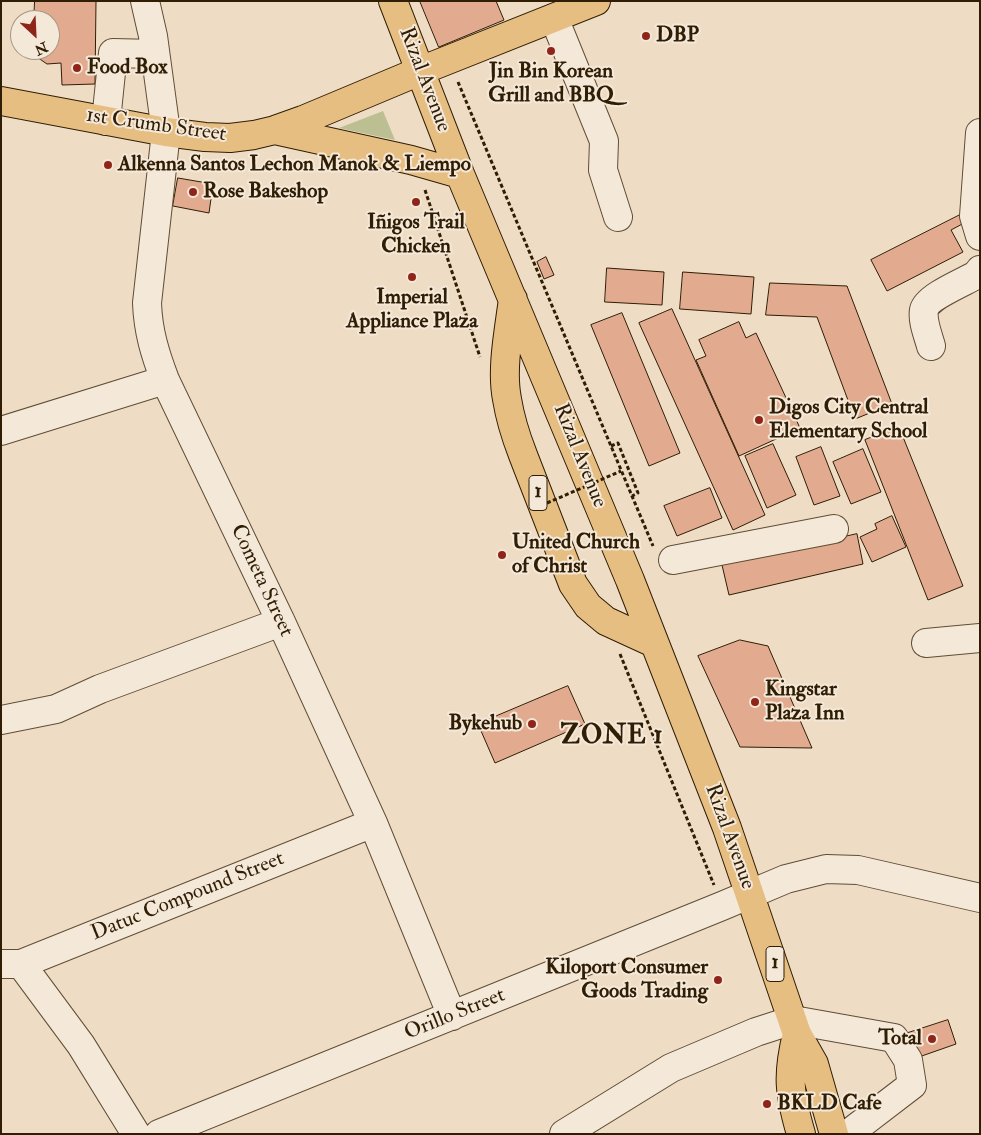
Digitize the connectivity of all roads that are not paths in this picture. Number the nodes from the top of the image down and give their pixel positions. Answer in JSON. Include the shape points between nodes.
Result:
{"nodes":[{"id":1,"x":145,"y":1,"type":"edge"},
{"id":2,"x":393,"y":1,"type":"edge"},
{"id":3,"x":596,"y":1,"type":"edge"},
{"id":4,"x":563,"y":10,"type":"edge"},
{"id":5,"x":155,"y":54,"type":"junction"},
{"id":6,"x":420,"y":71,"type":"junction"},
{"id":7,"x":1,"y":100,"type":"edge"},
{"id":8,"x":106,"y":121,"type":"junction"},
{"id":9,"x":275,"y":130,"type":"junction"},
{"id":10,"x":166,"y":132,"type":"junction"},
{"id":11,"x":980,"y":133,"type":"edge"},
{"id":12,"x":460,"y":174,"type":"junction"},
{"id":13,"x":618,"y":217,"type":"dead end"},
{"id":14,"x":980,"y":236,"type":"edge"},
{"id":15,"x":980,"y":270,"type":"edge"},
{"id":16,"x":513,"y":298,"type":"junction"},
{"id":17,"x":931,"y":346,"type":"dead end"},
{"id":18,"x":165,"y":380,"type":"junction"},
{"id":19,"x":1,"y":431,"type":"edge"},
{"id":20,"x":834,"y":529,"type":"dead end"},
{"id":21,"x":663,"y":554,"type":"road end"},
{"id":22,"x":281,"y":622,"type":"junction"},
{"id":23,"x":980,"y":638,"type":"edge"},
{"id":24,"x":654,"y":643,"type":"junction"},
{"id":25,"x":926,"y":643,"type":"dead end"},
{"id":26,"x":1,"y":720,"type":"edge"},
{"id":27,"x":373,"y":823,"type":"junction"},
{"id":28,"x":750,"y":895,"type":"junction"},
{"id":29,"x":980,"y":898,"type":"edge"},
{"id":30,"x":11,"y":964,"type":"edge"},
{"id":31,"x":452,"y":1016,"type":"junction"},
{"id":32,"x":795,"y":1027,"type":"junction"},
{"id":33,"x":136,"y":1134,"type":"edge"},
{"id":34,"x":159,"y":1134,"type":"edge"},
{"id":35,"x":564,"y":1134,"type":"edge"},
{"id":36,"x":801,"y":1134,"type":"edge"},
{"id":37,"x":834,"y":1134,"type":"edge"},
{"id":38,"x":848,"y":1134,"type":"edge"}],
"edges":[{"from":1,"to":5,"type":"street","name":"Cometa Street"},
{"from":2,"to":6,"type":"main road","name":"Rizal Avenue","number":"1"},
{"from":3,"to":4,"type":"main road","name":"1st Crumb Street"},
{"from":4,"to":6,"type":"main road","name":"1st Crumb Street"},
{"from":4,"to":13,"type":"street","via":[[604,141],[604,170]]},
{"from":5,"to":8,"type":"street","via":[[112,53]]},
{"from":5,"to":10,"type":"street","name":"Cometa Street"},
{"from":6,"to":9,"type":"main road","name":"1st Crumb Street"},
{"from":6,"to":12,"type":"main road","name":"Rizal Avenue","number":"1"},
{"from":7,"to":8,"type":"main road","name":"1st Crumb Street"},
{"from":8,"to":10,"type":"main road","name":"1st Crumb Street"},
{"from":9,"to":10,"type":"main road","name":"1st Crumb Street","via":[[230,138]]},
{"from":9,"to":12,"type":"main road"},
{"from":10,"to":18,"type":"street","name":"Cometa Street","via":[[147,303],[153,349]]},
{"from":11,"to":14,"type":"street","via":[[974,216]]},
{"from":12,"to":16,"type":"main road","name":"Rizal Avenue","number":"1"},
{"from":15,"to":17,"type":"street","via":[[931,299],[924,308]]},
{"from":16,"to":24,"type":"main road","name":"Rizal Avenue","number":"1"},
{"from":16,"to":24,"type":"main road","name":"Rizal Avenue","number":"1","via":[[506,398],[515,433],[574,584],[588,606],[606,621]]},
{"from":18,"to":19,"type":"street"},
{"from":18,"to":22,"type":"street","name":"Cometa Street"},
{"from":20,"to":21,"type":"street"},
{"from":22,"to":26,"type":"street","via":[[100,689],[56,709]]},
{"from":22,"to":27,"type":"street","name":"Cometa Street"},
{"from":23,"to":25,"type":"street"},
{"from":24,"to":28,"type":"main road","name":"Rizal Avenue","number":"1"},
{"from":27,"to":30,"type":"street","name":"Datuc Compound Street"},
{"from":27,"to":31,"type":"street","name":"Cometa Street"},
{"from":28,"to":29,"type":"street","name":"Orillo Street","via":[[786,878],[826,869],[858,870]]},
{"from":28,"to":31,"type":"street","name":"Orillo Street"},
{"from":28,"to":32,"type":"main road","name":"Rizal Avenue","number":"1"},
{"from":30,"to":33,"type":"street","via":[[81,1045]]},
{"from":31,"to":34,"type":"street","name":"Orillo Street"},
{"from":32,"to":35,"type":"street","via":[[706,1052],[671,1068]]},
{"from":32,"to":36,"type":"main road","via":[[790,1090]]},
{"from":32,"to":37,"type":"main road","name":"Rizal Avenue","number":"1","via":[[814,1064]]},
{"from":32,"to":38,"type":"street","via":[[894,1038],[908,1060],[912,1085]]}]}
